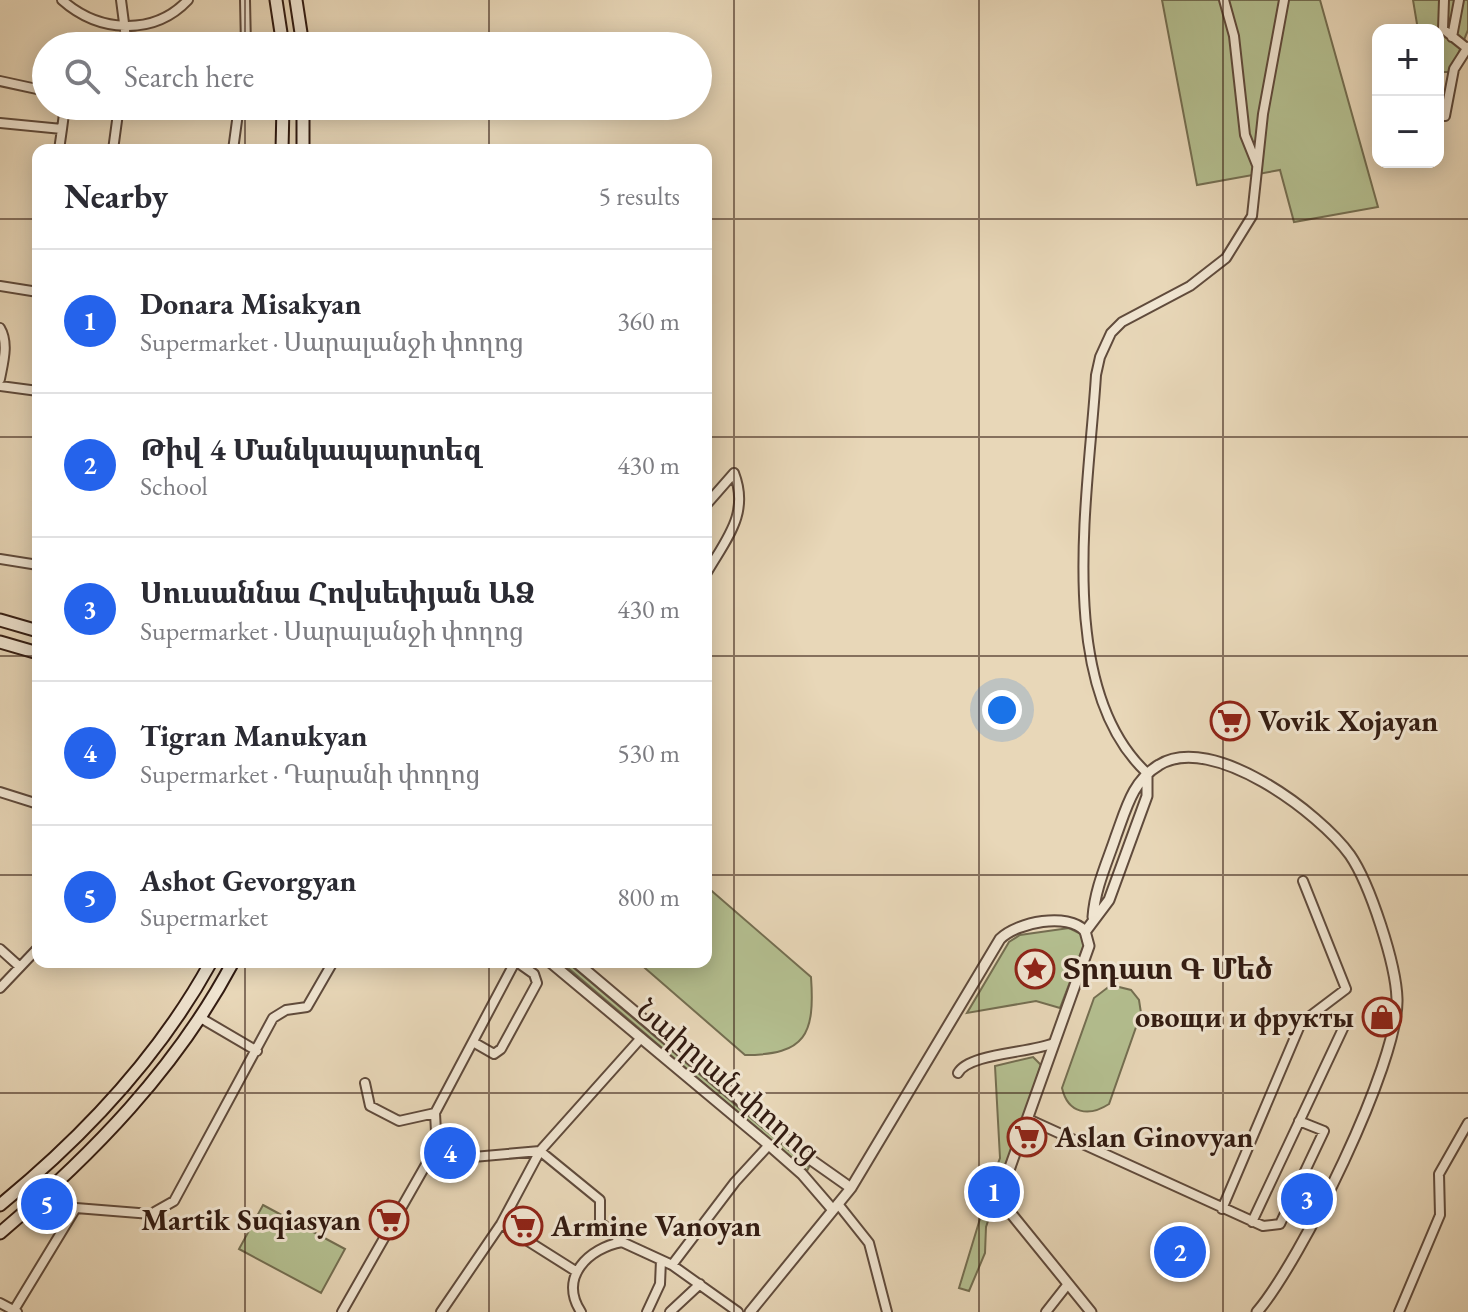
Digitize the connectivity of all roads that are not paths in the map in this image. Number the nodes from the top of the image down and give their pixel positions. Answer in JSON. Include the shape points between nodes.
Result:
{"nodes":[{"id":1,"x":62,"y":0,"type":"edge"},
{"id":2,"x":121,"y":0,"type":"edge"},
{"id":3,"x":188,"y":0,"type":"edge"},
{"id":4,"x":245,"y":0,"type":"edge"},
{"id":5,"x":276,"y":0,"type":"edge"},
{"id":6,"x":296,"y":0,"type":"edge"},
{"id":7,"x":1224,"y":0,"type":"edge"},
{"id":8,"x":1284,"y":0,"type":"edge"},
{"id":9,"x":1444,"y":0,"type":"edge"},
{"id":10,"x":1459,"y":0,"type":"edge"},
{"id":11,"x":123,"y":27,"type":"junction"},
{"id":12,"x":125,"y":32,"type":"edge"},
{"id":13,"x":246,"y":32,"type":"edge"},
{"id":14,"x":281,"y":32,"type":"edge"},
{"id":15,"x":301,"y":32,"type":"edge"},
{"id":16,"x":1452,"y":37,"type":"junction"},
{"id":17,"x":1468,"y":48,"type":"edge"},
{"id":18,"x":0,"y":81,"type":"edge"},
{"id":19,"x":32,"y":88,"type":"edge"},
{"id":20,"x":1445,"y":116,"type":"dead end"},
{"id":21,"x":63,"y":120,"type":"edge"},
{"id":22,"x":117,"y":120,"type":"edge"},
{"id":23,"x":237,"y":120,"type":"edge"},
{"id":24,"x":283,"y":120,"type":"edge"},
{"id":25,"x":303,"y":120,"type":"edge"},
{"id":26,"x":0,"y":123,"type":"edge"},
{"id":27,"x":62,"y":129,"type":"junction"},
{"id":28,"x":60,"y":144,"type":"edge"},
{"id":29,"x":114,"y":144,"type":"edge"},
{"id":30,"x":234,"y":144,"type":"edge"},
{"id":31,"x":282,"y":144,"type":"edge"},
{"id":32,"x":303,"y":144,"type":"edge"},
{"id":33,"x":1258,"y":165,"type":"junction"},
{"id":34,"x":0,"y":286,"type":"edge"},
{"id":35,"x":32,"y":291,"type":"edge"},
{"id":36,"x":0,"y":328,"type":"edge"},
{"id":37,"x":0,"y":379,"type":"edge"},
{"id":38,"x":0,"y":386,"type":"edge"},
{"id":39,"x":32,"y":390,"type":"edge"},
{"id":40,"x":712,"y":498,"type":"edge"},
{"id":41,"x":0,"y":559,"type":"edge"},
{"id":42,"x":712,"y":563,"type":"edge"},
{"id":43,"x":32,"y":564,"type":"edge"},
{"id":44,"x":0,"y":620,"type":"edge"},
{"id":45,"x":32,"y":629,"type":"edge"},
{"id":46,"x":0,"y":642,"type":"edge"},
{"id":47,"x":32,"y":651,"type":"edge"},
{"id":48,"x":1147,"y":773,"type":"junction"},
{"id":49,"x":0,"y":792,"type":"edge"},
{"id":50,"x":32,"y":802,"type":"edge"},
{"id":51,"x":1303,"y":881,"type":"dead end"},
{"id":52,"x":1093,"y":917,"type":"junction"},
{"id":53,"x":1083,"y":929,"type":"junction"},
{"id":54,"x":0,"y":949,"type":"edge"},
{"id":55,"x":32,"y":954,"type":"edge"},
{"id":56,"x":20,"y":967,"type":"junction"},
{"id":57,"x":207,"y":968,"type":"edge"},
{"id":58,"x":229,"y":968,"type":"edge"},
{"id":59,"x":330,"y":968,"type":"edge"},
{"id":60,"x":513,"y":968,"type":"edge"},
{"id":61,"x":525,"y":968,"type":"edge"},
{"id":62,"x":557,"y":968,"type":"edge"},
{"id":63,"x":583,"y":968,"type":"edge"},
{"id":64,"x":0,"y":988,"type":"edge"},
{"id":65,"x":199,"y":1017,"type":"junction"},
{"id":66,"x":1347,"y":1020,"type":"dead end"},
{"id":67,"x":641,"y":1038,"type":"junction"},
{"id":68,"x":473,"y":1042,"type":"junction"},
{"id":69,"x":1054,"y":1043,"type":"junction"},
{"id":70,"x":257,"y":1051,"type":"junction"},
{"id":71,"x":958,"y":1073,"type":"dead end"},
{"id":72,"x":365,"y":1083,"type":"dead end"},
{"id":73,"x":435,"y":1113,"type":"junction"},
{"id":74,"x":1028,"y":1119,"type":"junction"},
{"id":75,"x":1299,"y":1121,"type":"junction"},
{"id":76,"x":1468,"y":1123,"type":"edge"},
{"id":77,"x":769,"y":1145,"type":"junction"},
{"id":78,"x":540,"y":1151,"type":"junction"},
{"id":79,"x":428,"y":1161,"type":"junction"},
{"id":80,"x":851,"y":1188,"type":"junction"},
{"id":81,"x":0,"y":1205,"type":"edge"},
{"id":82,"x":836,"y":1207,"type":"junction"},
{"id":83,"x":1222,"y":1209,"type":"junction"},
{"id":84,"x":1252,"y":1222,"type":"junction"},
{"id":85,"x":501,"y":1224,"type":"junction"},
{"id":86,"x":0,"y":1233,"type":"edge"},
{"id":87,"x":622,"y":1242,"type":"junction"},
{"id":88,"x":661,"y":1260,"type":"junction"},
{"id":89,"x":672,"y":1265,"type":"junction"},
{"id":90,"x":577,"y":1272,"type":"junction"},
{"id":91,"x":700,"y":1284,"type":"junction"},
{"id":92,"x":1068,"y":1284,"type":"junction"},
{"id":93,"x":0,"y":1303,"type":"edge"},
{"id":94,"x":16,"y":1311,"type":"edge"},
{"id":95,"x":342,"y":1312,"type":"edge"},
{"id":96,"x":441,"y":1312,"type":"edge"},
{"id":97,"x":581,"y":1312,"type":"edge"},
{"id":98,"x":647,"y":1312,"type":"edge"},
{"id":99,"x":670,"y":1312,"type":"edge"},
{"id":100,"x":738,"y":1312,"type":"edge"},
{"id":101,"x":750,"y":1312,"type":"edge"},
{"id":102,"x":887,"y":1312,"type":"edge"},
{"id":103,"x":1046,"y":1312,"type":"edge"},
{"id":104,"x":1091,"y":1312,"type":"edge"},
{"id":105,"x":1257,"y":1312,"type":"edge"},
{"id":106,"x":1399,"y":1312,"type":"edge"}],
"edges":[{"from":1,"to":11,"type":"street","via":[[93,20]]},
{"from":2,"to":11,"type":"street"},
{"from":3,"to":11,"type":"street","via":[[164,19]]},
{"from":4,"to":13,"type":"street"},
{"from":5,"to":14,"type":"main road"},
{"from":6,"to":15,"type":"main road"},
{"from":7,"to":33,"type":"street","via":[[1234,36],[1245,135]]},
{"from":8,"to":33,"type":"street"},
{"from":9,"to":16,"type":"street","via":[[1443,29]]},
{"from":10,"to":16,"type":"street"},
{"from":11,"to":12,"type":"street"},
{"from":16,"to":17,"type":"street"},
{"from":17,"to":20,"type":"street","via":[[1454,69]]},
{"from":18,"to":19,"type":"street"},
{"from":21,"to":27,"type":"street"},
{"from":22,"to":29,"type":"street"},
{"from":23,"to":30,"type":"street"},
{"from":24,"to":31,"type":"main road"},
{"from":25,"to":32,"type":"main road"},
{"from":26,"to":27,"type":"street"},
{"from":27,"to":28,"type":"street"},
{"from":33,"to":48,"type":"street","via":[[1252,216],[1226,258],[1190,286],[1122,322],[1105,344],[1096,375],[1086,633],[1114,732]]},
{"from":34,"to":35,"type":"street"},
{"from":36,"to":37,"type":"street"},
{"from":38,"to":39,"type":"street"},
{"from":40,"to":42,"type":"street","via":[[734,473],[741,492],[739,515]]},
{"from":41,"to":43,"type":"street"},
{"from":44,"to":45,"type":"main road"},
{"from":46,"to":47,"type":"main road"},
{"from":48,"to":52,"type":"street","via":[[1133,791],[1094,896]]},
{"from":48,"to":52,"type":"street","via":[[1147,796],[1109,900]]},
{"from":48,"to":105,"type":"street","via":[[1175,759],[1217,761],[1263,782],[1331,834],[1354,861],[1394,970],[1397,1003],[1380,1070],[1329,1191],[1289,1267]]},
{"from":49,"to":50,"type":"street"},
{"from":51,"to":83,"type":"street","via":[[1346,989],[1301,1023]]},
{"from":52,"to":53,"type":"street"},
{"from":53,"to":69,"type":"street","via":[[1087,952]]},
{"from":53,"to":80,"type":"street","via":[[1068,921],[1031,925],[1000,939]]},
{"from":54,"to":56,"type":"street"},
{"from":55,"to":56,"type":"street"},
{"from":56,"to":64,"type":"street"},
{"from":57,"to":81,"type":"main road","via":[[149,1053],[95,1118]]},
{"from":58,"to":65,"type":"main road"},
{"from":59,"to":70,"type":"street","via":[[307,1007],[273,1018]]},
{"from":60,"to":68,"type":"street"},
{"from":61,"to":68,"type":"street","via":[[537,983],[501,1049],[494,1054]]},
{"from":62,"to":67,"type":"street","name":"Նաիրյան փողոց"},
{"from":63,"to":80,"type":"street","name":"Նաիրյան փողոց"},
{"from":65,"to":70,"type":"street"},
{"from":65,"to":86,"type":"main road","via":[[168,1064],[110,1132]]},
{"from":66,"to":75,"type":"street"},
{"from":67,"to":77,"type":"street","name":"Նաիրյան փողոց"},
{"from":67,"to":78,"type":"street"},
{"from":68,"to":73,"type":"street"},
{"from":69,"to":71,"type":"street","via":[[976,1060]]},
{"from":69,"to":74,"type":"street"},
{"from":70,"to":94,"type":"street","via":[[174,1201],[151,1214],[76,1208]]},
{"from":72,"to":73,"type":"street","via":[[370,1106],[399,1121]]},
{"from":73,"to":79,"type":"street"},
{"from":74,"to":83,"type":"street"},
{"from":74,"to":92,"type":"street","via":[[1004,1184],[1004,1202]]},
{"from":75,"to":84,"type":"street"},
{"from":75,"to":84,"type":"street","via":[[1324,1131],[1280,1224]]},
{"from":76,"to":106,"type":"street","via":[[1439,1174],[1440,1215]]},
{"from":77,"to":82,"type":"street","name":"Նաիրյան փողոց"},
{"from":77,"to":89,"type":"street"},
{"from":78,"to":79,"type":"street"},
{"from":78,"to":85,"type":"street"},
{"from":78,"to":87,"type":"street","via":[[600,1200],[600,1222]]},
{"from":79,"to":95,"type":"street"},
{"from":80,"to":82,"type":"street"},
{"from":82,"to":101,"type":"street"},
{"from":82,"to":102,"type":"street","via":[[869,1243]]},
{"from":83,"to":84,"type":"street"},
{"from":85,"to":90,"type":"street"},
{"from":85,"to":96,"type":"street"},
{"from":87,"to":88,"type":"street"},
{"from":87,"to":90,"type":"street","via":[[593,1251]]},
{"from":88,"to":89,"type":"street"},
{"from":88,"to":98,"type":"street","via":[[660,1284]]},
{"from":89,"to":91,"type":"street"},
{"from":90,"to":97,"type":"street","via":[[573,1287]]},
{"from":91,"to":99,"type":"street"},
{"from":91,"to":100,"type":"street"},
{"from":92,"to":103,"type":"street"},
{"from":92,"to":104,"type":"street"},
{"from":93,"to":94,"type":"street"}]}
